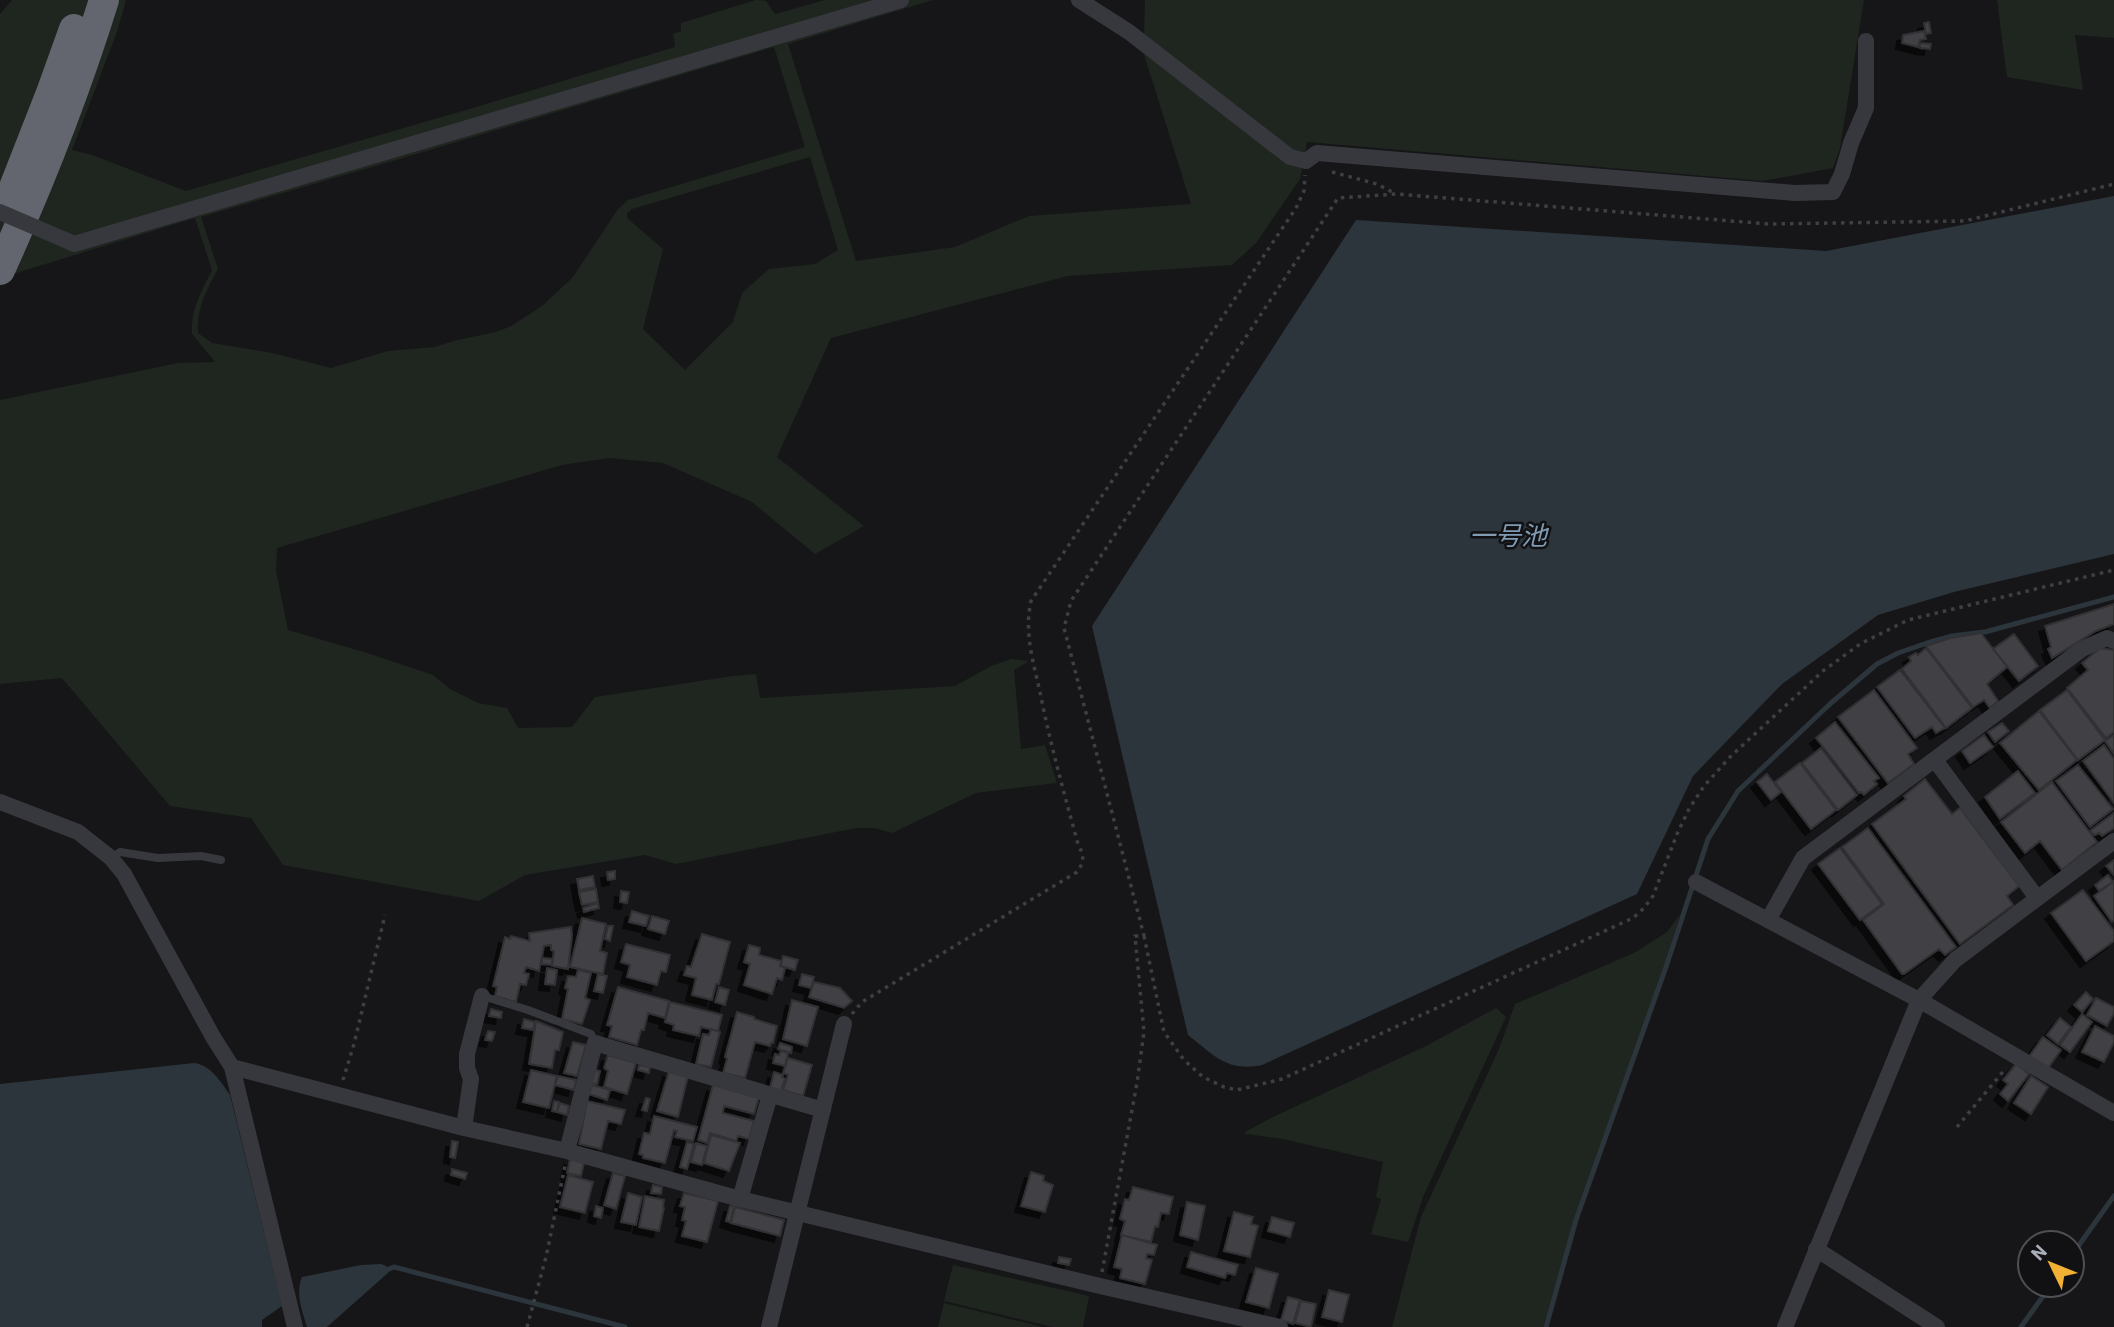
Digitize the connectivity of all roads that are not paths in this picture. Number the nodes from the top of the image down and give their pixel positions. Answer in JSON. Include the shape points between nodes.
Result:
{"nodes":[{"id":1,"x":83,"y":0,"type":"edge"},
{"id":2,"x":104,"y":0,"type":"edge"},
{"id":3,"x":901,"y":0,"type":"edge"},
{"id":4,"x":1079,"y":0,"type":"edge"},
{"id":5,"x":1866,"y":41,"type":"dead end"},
{"id":6,"x":0,"y":212,"type":"edge"},
{"id":7,"x":0,"y":221,"type":"edge"},
{"id":8,"x":0,"y":270,"type":"edge"},
{"id":9,"x":2114,"y":641,"type":"edge"},
{"id":10,"x":1935,"y":760,"type":"junction"},
{"id":11,"x":0,"y":802,"type":"edge"},
{"id":12,"x":2114,"y":841,"type":"edge"},
{"id":13,"x":111,"y":858,"type":"junction"},
{"id":14,"x":221,"y":860,"type":"dead end"},
{"id":15,"x":1696,"y":882,"type":"dead end"},
{"id":16,"x":2037,"y":898,"type":"junction"},
{"id":17,"x":1773,"y":913,"type":"dead end"},
{"id":18,"x":482,"y":996,"type":"joint"},
{"id":19,"x":1919,"y":1000,"type":"junction"},
{"id":20,"x":844,"y":1024,"type":"road end"},
{"id":21,"x":595,"y":1043,"type":"junction"},
{"id":22,"x":232,"y":1067,"type":"junction"},
{"id":23,"x":770,"y":1095,"type":"junction"},
{"id":24,"x":823,"y":1110,"type":"junction"},
{"id":25,"x":2114,"y":1113,"type":"edge"},
{"id":26,"x":464,"y":1128,"type":"junction"},
{"id":27,"x":566,"y":1151,"type":"junction"},
{"id":28,"x":740,"y":1199,"type":"junction"},
{"id":29,"x":797,"y":1212,"type":"junction"},
{"id":30,"x":1816,"y":1249,"type":"junction"},
{"id":31,"x":295,"y":1327,"type":"edge"},
{"id":32,"x":769,"y":1327,"type":"edge"},
{"id":33,"x":1280,"y":1327,"type":"edge"},
{"id":34,"x":1785,"y":1327,"type":"edge"},
{"id":35,"x":1937,"y":1327,"type":"edge"}],
"edges":[{"from":1,"to":7,"type":"highway"},
{"from":2,"to":8,"type":"highway","via":[[71,100]]},
{"from":3,"to":6,"type":"street","bridge":true,"via":[[74,244]]},
{"from":4,"to":5,"type":"street","via":[[1129,32],[1290,157],[1306,160],[1317,153],[1795,193],[1833,192],[1842,174],[1866,108]]},
{"from":9,"to":10,"type":"street","via":[[2107,638],[2082,649]]},
{"from":10,"to":16,"type":"street"},
{"from":10,"to":17,"type":"street","via":[[1803,858]]},
{"from":11,"to":13,"type":"street","via":[[78,832]]},
{"from":12,"to":16,"type":"street"},
{"from":13,"to":14,"type":"lane","via":[[120,852]]},
{"from":13,"to":22,"type":"street"},
{"from":15,"to":19,"type":"street"},
{"from":16,"to":19,"type":"street","via":[[1955,960]]},
{"from":18,"to":21,"type":"lane","via":[[592,1034]]},
{"from":18,"to":26,"type":"street","via":[[467,1054],[471,1079]]},
{"from":19,"to":25,"type":"street"},
{"from":19,"to":30,"type":"street"},
{"from":20,"to":24,"type":"street"},
{"from":21,"to":23,"type":"street"},
{"from":21,"to":27,"type":"street"},
{"from":22,"to":26,"type":"street"},
{"from":22,"to":31,"type":"street"},
{"from":23,"to":24,"type":"street"},
{"from":23,"to":28,"type":"street"},
{"from":24,"to":29,"type":"street"},
{"from":26,"to":27,"type":"street"},
{"from":27,"to":28,"type":"street"},
{"from":28,"to":29,"type":"street"},
{"from":29,"to":32,"type":"street"},
{"from":29,"to":33,"type":"street"},
{"from":30,"to":34,"type":"street"},
{"from":30,"to":35,"type":"street"}]}
